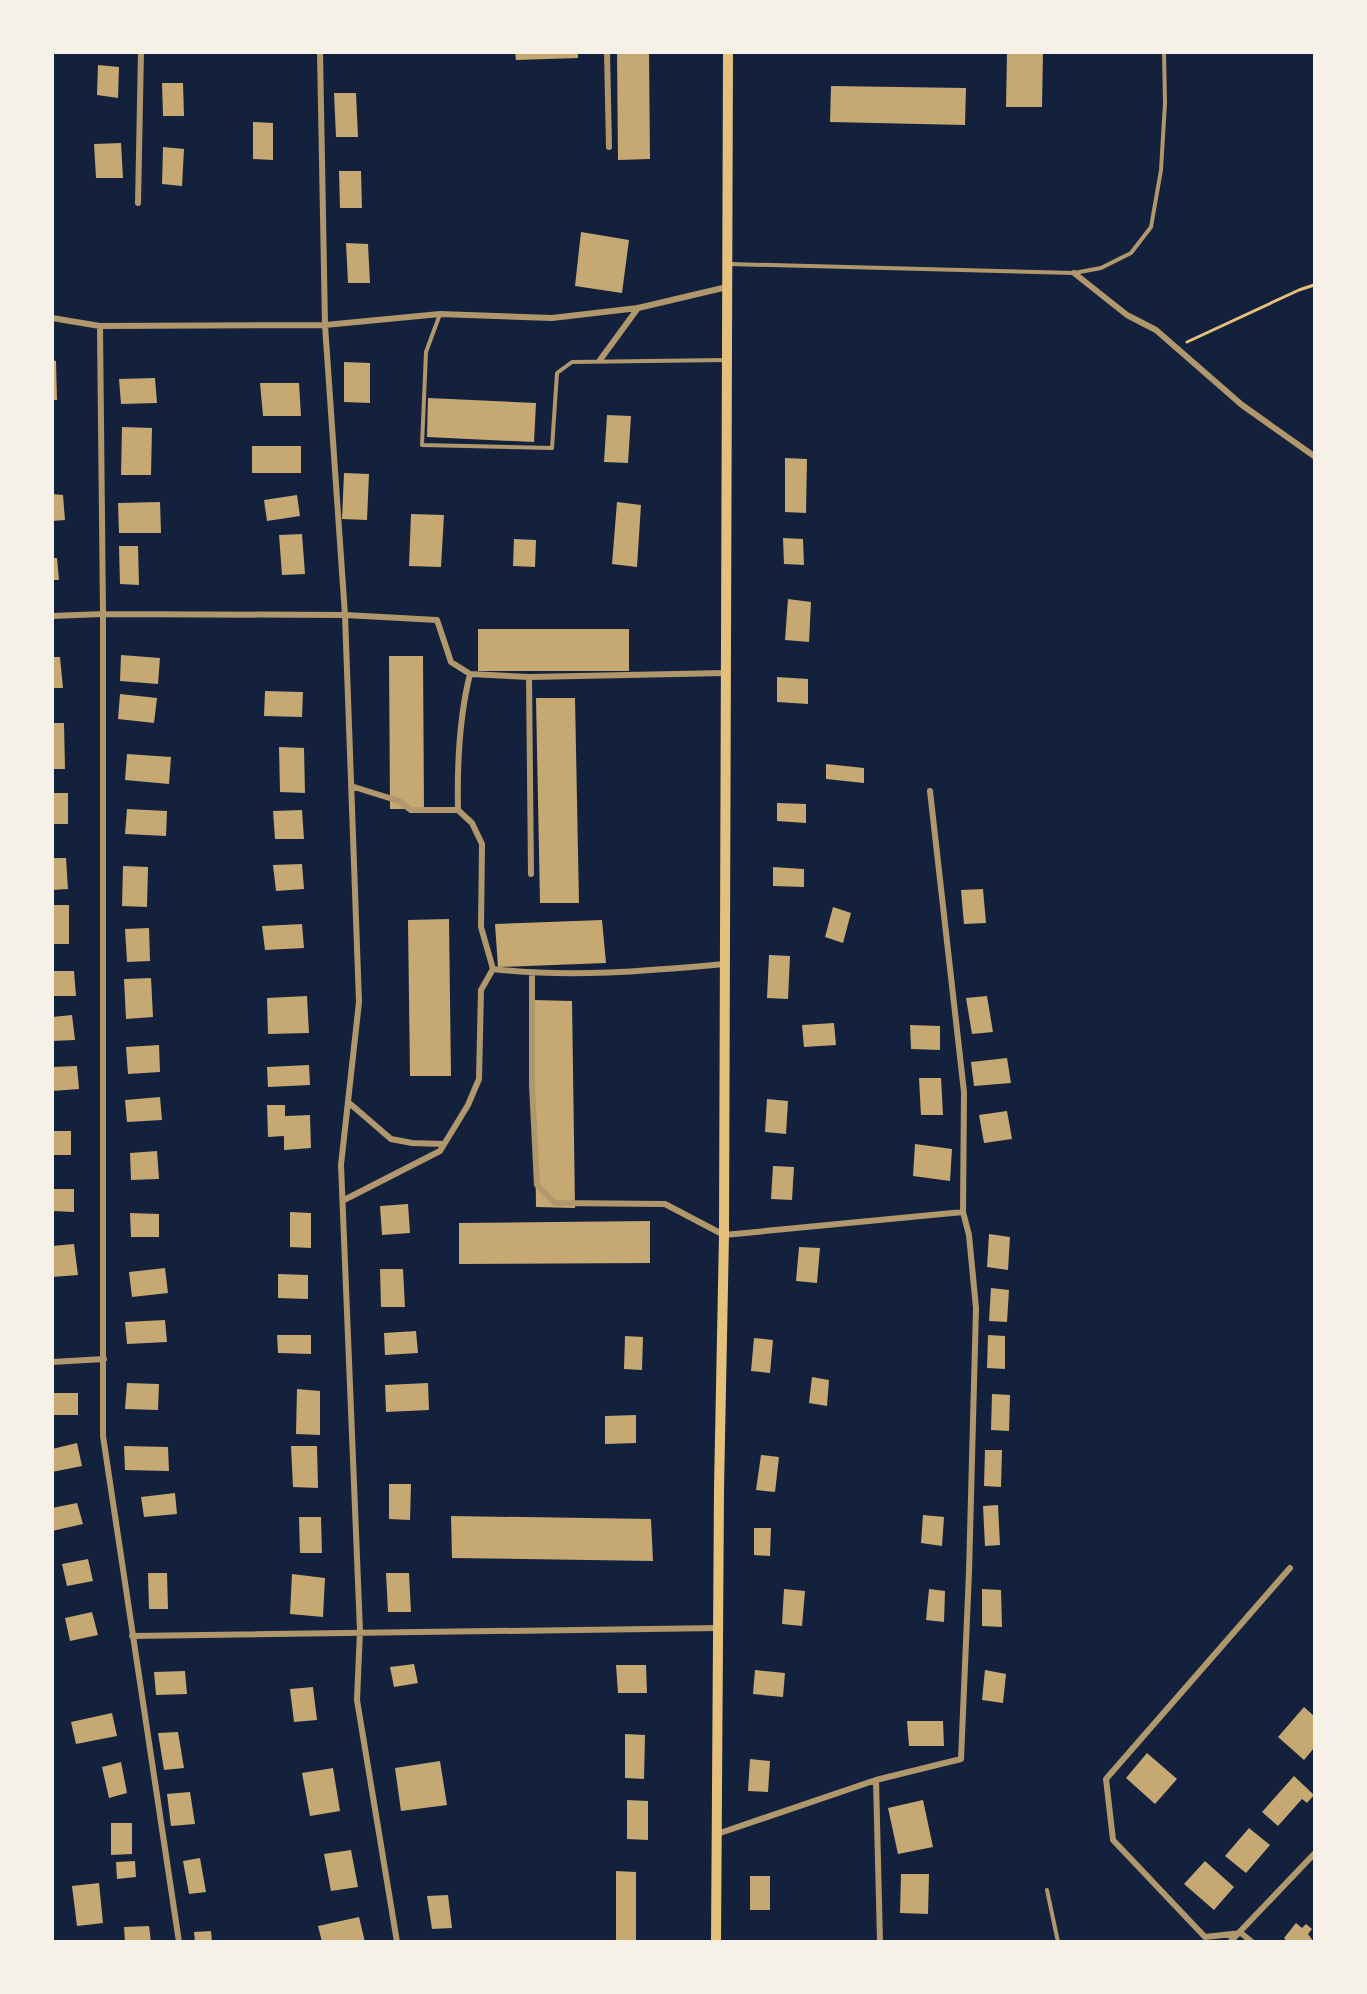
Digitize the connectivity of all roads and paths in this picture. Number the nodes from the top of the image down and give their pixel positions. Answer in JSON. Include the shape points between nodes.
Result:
{"nodes":[{"id":1,"x":141,"y":52,"type":"edge"},
{"id":2,"x":320,"y":52,"type":"edge"},
{"id":3,"x":607,"y":52,"type":"edge"},
{"id":4,"x":728,"y":52,"type":"edge"},
{"id":5,"x":1164,"y":52,"type":"edge"},
{"id":6,"x":609,"y":147,"type":"dead end"},
{"id":7,"x":138,"y":203,"type":"dead end"},
{"id":8,"x":727,"y":264,"type":"junction"},
{"id":9,"x":1074,"y":273,"type":"junction"},
{"id":10,"x":1314,"y":285,"type":"edge"},
{"id":11,"x":727,"y":287,"type":"junction"},
{"id":12,"x":638,"y":308,"type":"junction"},
{"id":13,"x":440,"y":314,"type":"junction"},
{"id":14,"x":52,"y":318,"type":"edge"},
{"id":15,"x":325,"y":325,"type":"junction"},
{"id":16,"x":100,"y":326,"type":"junction"},
{"id":17,"x":1176,"y":347,"type":"junction"},
{"id":18,"x":600,"y":360,"type":"junction"},
{"id":19,"x":727,"y":360,"type":"junction"},
{"id":20,"x":1314,"y":456,"type":"edge"},
{"id":21,"x":103,"y":614,"type":"junction"},
{"id":22,"x":345,"y":615,"type":"junction"},
{"id":23,"x":52,"y":616,"type":"edge"},
{"id":24,"x":725,"y":673,"type":"junction"},
{"id":25,"x":471,"y":674,"type":"junction"},
{"id":26,"x":530,"y":677,"type":"junction"},
{"id":27,"x":351,"y":786,"type":"junction"},
{"id":28,"x":930,"y":791,"type":"dead end"},
{"id":29,"x":458,"y":810,"type":"junction"},
{"id":30,"x":531,"y":874,"type":"dead end"},
{"id":31,"x":724,"y":964,"type":"junction"},
{"id":32,"x":493,"y":969,"type":"junction"},
{"id":33,"x":532,"y":973,"type":"junction"},
{"id":34,"x":348,"y":1102,"type":"junction"},
{"id":35,"x":444,"y":1144,"type":"junction"},
{"id":36,"x":344,"y":1200,"type":"junction"},
{"id":37,"x":963,"y":1212,"type":"junction"},
{"id":38,"x":724,"y":1235,"type":"junction"},
{"id":39,"x":104,"y":1359,"type":"junction"},
{"id":40,"x":52,"y":1362,"type":"edge"},
{"id":41,"x":1290,"y":1568,"type":"dead end"},
{"id":42,"x":719,"y":1628,"type":"junction"},
{"id":43,"x":360,"y":1631,"type":"junction"},
{"id":44,"x":132,"y":1636,"type":"junction"},
{"id":45,"x":876,"y":1780,"type":"junction"},
{"id":46,"x":717,"y":1834,"type":"junction"},
{"id":47,"x":1314,"y":1854,"type":"edge"},
{"id":48,"x":1047,"y":1890,"type":"dead end"},
{"id":49,"x":1240,"y":1932,"type":"junction"},
{"id":50,"x":179,"y":1941,"type":"edge"},
{"id":51,"x":397,"y":1941,"type":"edge"},
{"id":52,"x":716,"y":1941,"type":"edge"},
{"id":53,"x":880,"y":1941,"type":"edge"},
{"id":54,"x":1058,"y":1941,"type":"edge"},
{"id":55,"x":1230,"y":1941,"type":"edge"},
{"id":56,"x":1252,"y":1941,"type":"edge"}],
"edges":[{"from":1,"to":7,"type":"street"},
{"from":2,"to":15,"type":"street"},
{"from":3,"to":6,"type":"street"},
{"from":4,"to":8,"type":"main road"},
{"from":5,"to":9,"type":"lane","via":[[1161,170],[1151,227],[1131,253],[1101,268]]},
{"from":8,"to":9,"type":"lane"},
{"from":8,"to":11,"type":"main road"},
{"from":9,"to":17,"type":"street"},
{"from":10,"to":17,"type":"path"},
{"from":11,"to":12,"type":"street"},
{"from":11,"to":19,"type":"main road"},
{"from":12,"to":13,"type":"street","via":[[552,318]]},
{"from":12,"to":18,"type":"street"},
{"from":13,"to":15,"type":"street"},
{"from":13,"to":18,"type":"lane","via":[[426,352],[422,445],[552,448],[557,373],[572,362]]},
{"from":14,"to":16,"type":"street"},
{"from":15,"to":16,"type":"street"},
{"from":15,"to":22,"type":"street"},
{"from":16,"to":21,"type":"street"},
{"from":17,"to":20,"type":"street","via":[[1242,405]]},
{"from":18,"to":19,"type":"lane"},
{"from":19,"to":24,"type":"main road"},
{"from":21,"to":22,"type":"street"},
{"from":21,"to":23,"type":"street"},
{"from":21,"to":39,"type":"street"},
{"from":22,"to":25,"type":"street","via":[[437,620],[451,662]]},
{"from":22,"to":27,"type":"street"},
{"from":24,"to":26,"type":"street"},
{"from":24,"to":31,"type":"main road"},
{"from":25,"to":26,"type":"street"},
{"from":25,"to":29,"type":"street","via":[[464,699],[457,770]]},
{"from":26,"to":30,"type":"street"},
{"from":27,"to":29,"type":"street","via":[[399,801],[411,810]]},
{"from":27,"to":34,"type":"street","via":[[358,1002]]},
{"from":28,"to":37,"type":"street","via":[[964,1092]]},
{"from":29,"to":32,"type":"street","via":[[472,823],[482,844],[481,927]]},
{"from":31,"to":33,"type":"street"},
{"from":31,"to":38,"type":"main road"},
{"from":32,"to":33,"type":"street"},
{"from":32,"to":35,"type":"street","via":[[481,990],[479,1079]]},
{"from":33,"to":38,"type":"street","via":[[537,1185],[555,1203],[665,1204]]},
{"from":34,"to":35,"type":"street","via":[[391,1139]]},
{"from":34,"to":36,"type":"street","via":[[342,1165]]},
{"from":35,"to":36,"type":"street","via":[[440,1151]]},
{"from":36,"to":43,"type":"street"},
{"from":37,"to":38,"type":"street"},
{"from":37,"to":45,"type":"street","via":[[976,1308],[961,1760]]},
{"from":38,"to":42,"type":"main road"},
{"from":39,"to":40,"type":"street"},
{"from":39,"to":44,"type":"street","via":[[103,1436]]},
{"from":41,"to":49,"type":"street","via":[[1106,1779],[1113,1840],[1205,1937]]},
{"from":42,"to":43,"type":"street"},
{"from":42,"to":46,"type":"main road"},
{"from":43,"to":44,"type":"street"},
{"from":43,"to":51,"type":"street","via":[[357,1700]]},
{"from":44,"to":50,"type":"street"},
{"from":45,"to":46,"type":"street"},
{"from":45,"to":53,"type":"street"},
{"from":46,"to":52,"type":"main road"},
{"from":47,"to":49,"type":"street"},
{"from":48,"to":54,"type":"lane"},
{"from":49,"to":55,"type":"street"},
{"from":49,"to":56,"type":"street"}]}
